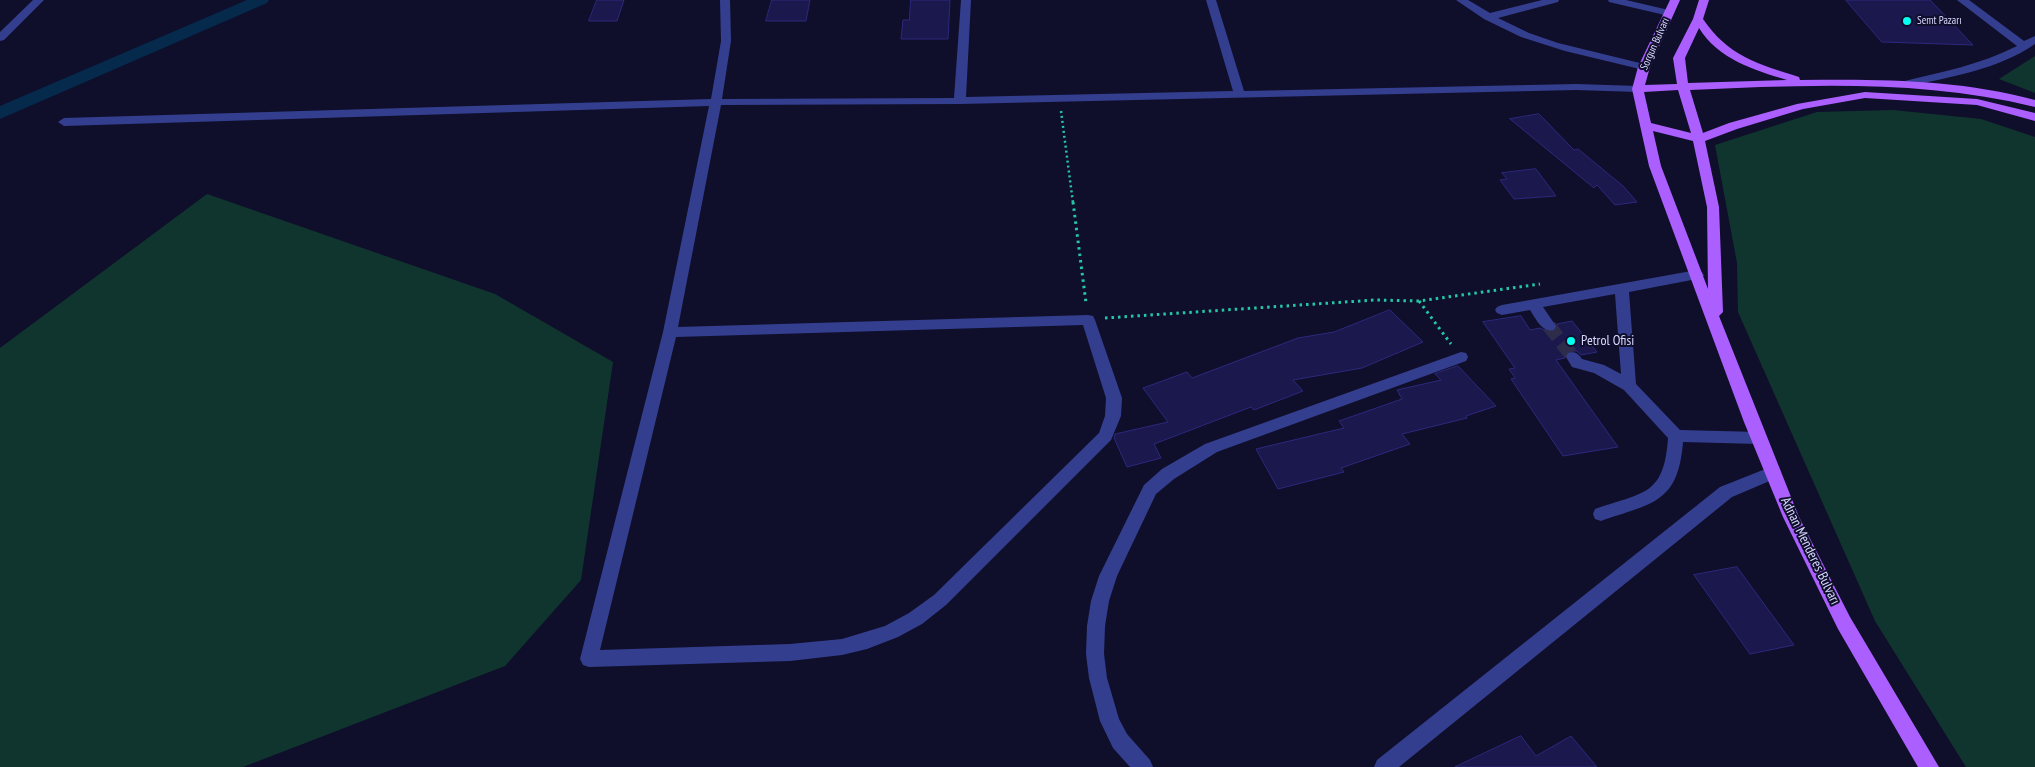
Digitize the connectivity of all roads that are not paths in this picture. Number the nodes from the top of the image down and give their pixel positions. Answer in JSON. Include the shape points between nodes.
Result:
{"nodes":[{"id":1,"x":38,"y":0,"type":"edge"},
{"id":2,"x":725,"y":0,"type":"edge"},
{"id":3,"x":966,"y":0,"type":"edge"},
{"id":4,"x":1211,"y":0,"type":"edge"},
{"id":5,"x":1461,"y":0,"type":"edge"},
{"id":6,"x":1554,"y":0,"type":"edge"},
{"id":7,"x":1613,"y":0,"type":"edge"},
{"id":8,"x":1675,"y":0,"type":"edge"},
{"id":9,"x":1704,"y":0,"type":"edge"},
{"id":10,"x":1962,"y":0,"type":"edge"},
{"id":11,"x":1669,"y":13,"type":"junction"},
{"id":12,"x":1488,"y":17,"type":"junction"},
{"id":13,"x":1698,"y":19,"type":"junction"},
{"id":14,"x":0,"y":38,"type":"edge"},
{"id":15,"x":2035,"y":39,"type":"edge"},
{"id":16,"x":2025,"y":47,"type":"junction"},
{"id":17,"x":1644,"y":67,"type":"junction"},
{"id":18,"x":1806,"y":83,"type":"junction"},
{"id":19,"x":1905,"y":84,"type":"junction"},
{"id":20,"x":1683,"y":87,"type":"junction"},
{"id":21,"x":1638,"y":89,"type":"junction"},
{"id":22,"x":1239,"y":94,"type":"junction"},
{"id":23,"x":960,"y":101,"type":"junction"},
{"id":24,"x":716,"y":102,"type":"junction"},
{"id":25,"x":2035,"y":104,"type":"edge"},
{"id":26,"x":2035,"y":117,"type":"edge"},
{"id":27,"x":64,"y":122,"type":"dead end"},
{"id":28,"x":1646,"y":125,"type":"junction"},
{"id":29,"x":1699,"y":139,"type":"junction"},
{"id":30,"x":1697,"y":275,"type":"junction"},
{"id":31,"x":1622,"y":289,"type":"junction"},
{"id":32,"x":1534,"y":304,"type":"junction"},
{"id":33,"x":1502,"y":310,"type":"dead end"},
{"id":34,"x":1716,"y":323,"type":"junction"},
{"id":35,"x":1549,"y":326,"type":"tunnel mouth"},
{"id":36,"x":670,"y":332,"type":"junction"},
{"id":37,"x":1461,"y":357,"type":"road end"},
{"id":38,"x":1573,"y":357,"type":"tunnel mouth"},
{"id":39,"x":1629,"y":386,"type":"junction"},
{"id":40,"x":1676,"y":436,"type":"junction"},
{"id":41,"x":1759,"y":438,"type":"junction"},
{"id":42,"x":1773,"y":472,"type":"junction"},
{"id":43,"x":1601,"y":514,"type":"dead end"},
{"id":44,"x":1144,"y":767,"type":"edge"},
{"id":45,"x":1384,"y":767,"type":"edge"},
{"id":46,"x":1930,"y":767,"type":"edge"}],
"edges":[{"from":1,"to":14,"type":"street"},
{"from":2,"to":24,"type":"street","via":[[726,41]]},
{"from":3,"to":23,"type":"street"},
{"from":4,"to":22,"type":"street"},
{"from":5,"to":12,"type":"street"},
{"from":6,"to":12,"type":"street"},
{"from":7,"to":11,"type":"street"},
{"from":8,"to":11,"type":"main road","name":"Sorgun Bulvarı"},
{"from":9,"to":13,"type":"main road"},
{"from":10,"to":16,"type":"street"},
{"from":11,"to":17,"type":"main road","name":"Sorgun Bulvarı"},
{"from":12,"to":17,"type":"street","via":[[1526,35]]},
{"from":13,"to":18,"type":"main road","via":[[1712,40],[1730,53],[1751,64]]},
{"from":13,"to":20,"type":"main road","name":"Adnan Menderes Bulvarı","via":[[1679,58]]},
{"from":15,"to":16,"type":"street"},
{"from":16,"to":19,"type":"street","via":[[1988,64]]},
{"from":17,"to":21,"type":"main road","name":"Sorgun Bulvarı"},
{"from":18,"to":19,"type":"main road"},
{"from":18,"to":20,"type":"main road"},
{"from":19,"to":25,"type":"main road","via":[[2016,98]]},
{"from":20,"to":21,"type":"main road"},
{"from":20,"to":29,"type":"main road","name":"Adnan Menderes Bulvarı"},
{"from":21,"to":22,"type":"street","via":[[1576,87]]},
{"from":21,"to":28,"type":"main road","name":"Adnan Menderes Bulvarı"},
{"from":22,"to":23,"type":"street"},
{"from":23,"to":24,"type":"street"},
{"from":24,"to":27,"type":"street"},
{"from":24,"to":36,"type":"street"},
{"from":26,"to":29,"type":"main road","via":[[1977,102],[1865,95],[1801,106]]},
{"from":28,"to":29,"type":"main road"},
{"from":28,"to":30,"type":"main road","name":"Adnan Menderes Bulvarı","via":[[1655,166]]},
{"from":29,"to":34,"type":"main road","name":"Adnan Menderes Bulvarı","via":[[1712,207]]},
{"from":30,"to":31,"type":"street"},
{"from":30,"to":34,"type":"main road","name":"Adnan Menderes Bulvarı"},
{"from":31,"to":32,"type":"street"},
{"from":31,"to":39,"type":"street"},
{"from":32,"to":33,"type":"street"},
{"from":32,"to":35,"type":"street"},
{"from":34,"to":41,"type":"main road","name":"Adnan Menderes Bulvarı"},
{"from":36,"to":36,"type":"street","via":[[589,659],[834,650],[894,632],[926,612],[1105,436],[1113,416],[1114,398],[1088,320]]},
{"from":37,"to":44,"type":"street","via":[[1211,448],[1168,474],[1150,490],[1108,576],[1097,618],[1095,654],[1110,722],[1134,759]]},
{"from":38,"to":39,"type":"street","via":[[1577,363],[1599,369]]},
{"from":39,"to":40,"type":"street"},
{"from":40,"to":41,"type":"street"},
{"from":40,"to":43,"type":"street","via":[[1672,464],[1658,491]]},
{"from":41,"to":42,"type":"main road","name":"Adnan Menderes Bulvarı"},
{"from":42,"to":45,"type":"street","via":[[1726,492]]},
{"from":42,"to":46,"type":"main road","name":"Adnan Menderes Bulvarı","via":[[1791,517],[1844,623]]}]}
